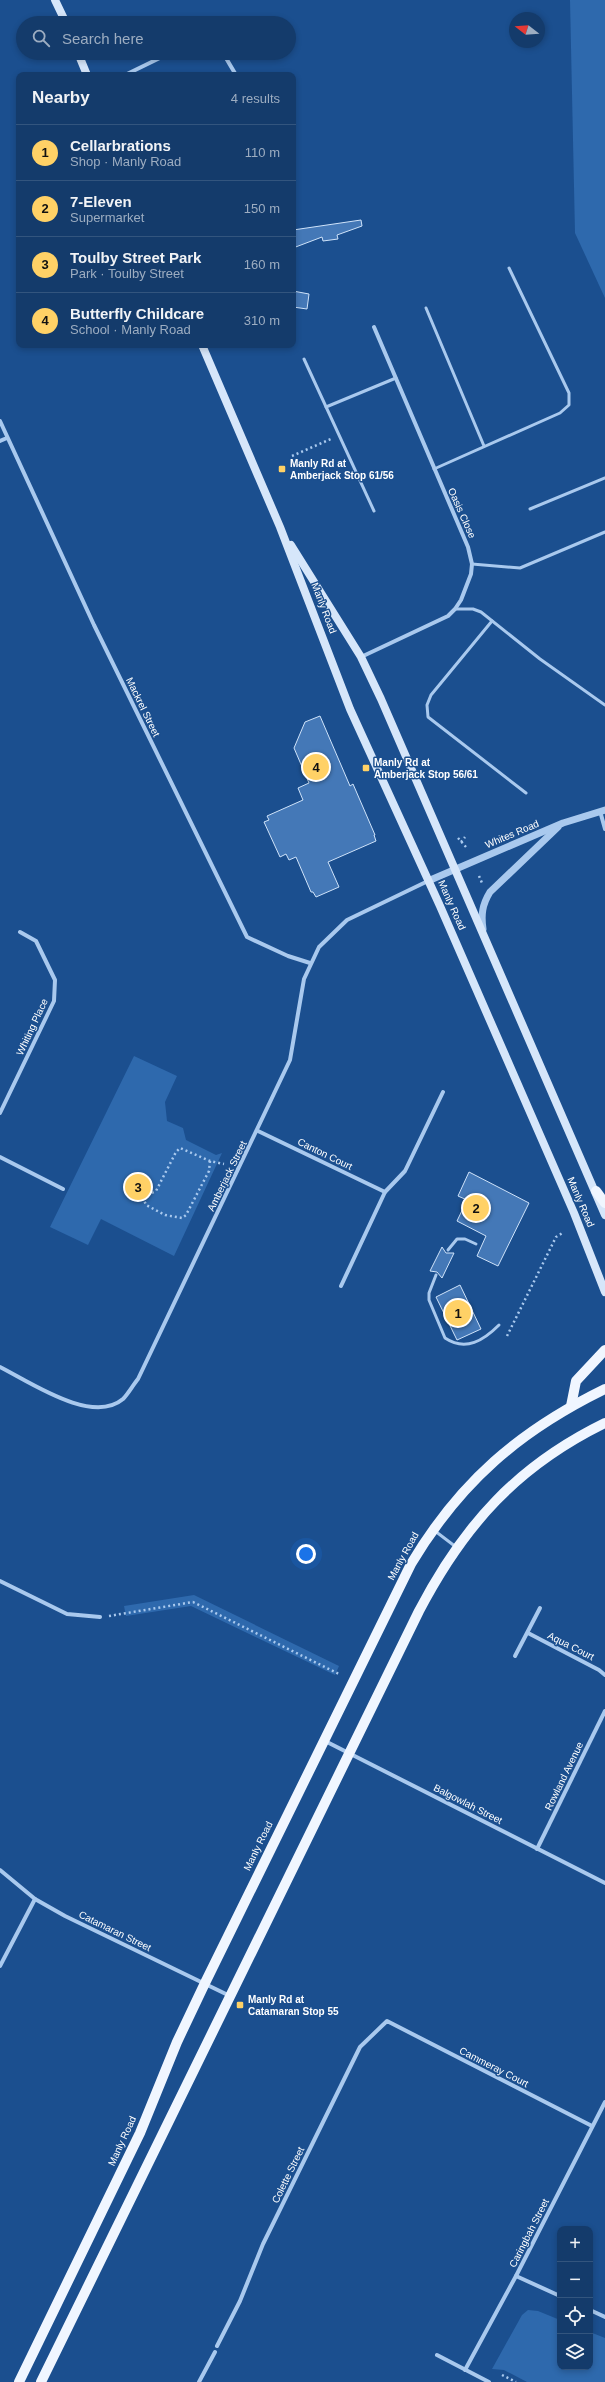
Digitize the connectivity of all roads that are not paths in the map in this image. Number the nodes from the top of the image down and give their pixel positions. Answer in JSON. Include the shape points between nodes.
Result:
{"nodes":[{"id":1,"x":55,"y":0,"type":"edge"},
{"id":2,"x":63,"y":16,"type":"edge"},
{"id":3,"x":81,"y":60,"type":"edge"},
{"id":4,"x":156,"y":60,"type":"edge"},
{"id":5,"x":227,"y":60,"type":"edge"},
{"id":6,"x":86,"y":72,"type":"edge"},
{"id":7,"x":131,"y":72,"type":"edge"},
{"id":8,"x":234,"y":72,"type":"edge"},
{"id":9,"x":509,"y":268,"type":"dead end"},
{"id":10,"x":426,"y":308,"type":"dead end"},
{"id":11,"x":374,"y":327,"type":"dead end"},
{"id":12,"x":203,"y":348,"type":"edge"},
{"id":13,"x":304,"y":359,"type":"dead end"},
{"id":14,"x":396,"y":378,"type":"junction"},
{"id":15,"x":326,"y":407,"type":"junction"},
{"id":16,"x":0,"y":421,"type":"edge"},
{"id":17,"x":7,"y":438,"type":"junction"},
{"id":18,"x":0,"y":442,"type":"edge"},
{"id":19,"x":484,"y":446,"type":"junction"},
{"id":20,"x":434,"y":469,"type":"junction"},
{"id":21,"x":605,"y":478,"type":"edge"},
{"id":22,"x":530,"y":509,"type":"dead end"},
{"id":23,"x":374,"y":511,"type":"dead end"},
{"id":24,"x":280,"y":527,"type":"junction"},
{"id":25,"x":605,"y":532,"type":"edge"},
{"id":26,"x":472,"y":564,"type":"junction"},
{"id":27,"x":455,"y":609,"type":"junction"},
{"id":28,"x":492,"y":621,"type":"junction"},
{"id":29,"x":361,"y":657,"type":"junction"},
{"id":30,"x":605,"y":705,"type":"edge"},
{"id":31,"x":526,"y":793,"type":"dead end"},
{"id":32,"x":603,"y":810,"type":"edge"},
{"id":33,"x":563,"y":823,"type":"junction"},
{"id":34,"x":605,"y":830,"type":"edge"},
{"id":35,"x":454,"y":869,"type":"junction"},
{"id":36,"x":428,"y":881,"type":"junction"},
{"id":37,"x":20,"y":932,"type":"dead end"},
{"id":38,"x":483,"y":933,"type":"junction"},
{"id":39,"x":310,"y":963,"type":"junction"},
{"id":40,"x":443,"y":1092,"type":"dead end"},
{"id":41,"x":0,"y":1112,"type":"edge"},
{"id":42,"x":258,"y":1131,"type":"junction"},
{"id":43,"x":0,"y":1157,"type":"edge"},
{"id":44,"x":63,"y":1189,"type":"dead end"},
{"id":45,"x":596,"y":1191,"type":"junction"},
{"id":46,"x":385,"y":1192,"type":"junction"},
{"id":47,"x":605,"y":1203,"type":"edge"},
{"id":48,"x":605,"y":1215,"type":"edge"},
{"id":49,"x":476,"y":1244,"type":"dead end"},
{"id":50,"x":448,"y":1250,"type":"dead end"},
{"id":51,"x":436,"y":1274,"type":"dead end"},
{"id":52,"x":341,"y":1286,"type":"dead end"},
{"id":53,"x":605,"y":1292,"type":"edge"},
{"id":54,"x":499,"y":1325,"type":"dead end"},
{"id":55,"x":605,"y":1350,"type":"edge"},
{"id":56,"x":0,"y":1367,"type":"edge"},
{"id":57,"x":605,"y":1389,"type":"edge"},
{"id":58,"x":571,"y":1406,"type":"junction"},
{"id":59,"x":605,"y":1423,"type":"edge"},
{"id":60,"x":432,"y":1529,"type":"junction"},
{"id":61,"x":457,"y":1547,"type":"junction"},
{"id":62,"x":0,"y":1581,"type":"edge"},
{"id":63,"x":540,"y":1608,"type":"dead end"},
{"id":64,"x":100,"y":1617,"type":"road end"},
{"id":65,"x":528,"y":1633,"type":"junction"},
{"id":66,"x":516,"y":1656,"type":"dead end"},
{"id":67,"x":605,"y":1675,"type":"edge"},
{"id":68,"x":605,"y":1711,"type":"edge"},
{"id":69,"x":324,"y":1740,"type":"junction"},
{"id":70,"x":350,"y":1753,"type":"junction"},
{"id":71,"x":537,"y":1849,"type":"junction"},
{"id":72,"x":0,"y":1870,"type":"edge"},
{"id":73,"x":605,"y":1883,"type":"edge"},
{"id":74,"x":36,"y":1899,"type":"junction"},
{"id":75,"x":0,"y":1966,"type":"edge"},
{"id":76,"x":205,"y":1983,"type":"junction"},
{"id":77,"x":230,"y":1996,"type":"junction"},
{"id":78,"x":387,"y":2021,"type":"joint"},
{"id":79,"x":605,"y":2102,"type":"edge"},
{"id":80,"x":592,"y":2126,"type":"junction"},
{"id":81,"x":516,"y":2276,"type":"junction"},
{"id":82,"x":557,"y":2295,"type":"edge"},
{"id":83,"x":593,"y":2311,"type":"edge"},
{"id":84,"x":605,"y":2317,"type":"edge"},
{"id":85,"x":217,"y":2346,"type":"dead end"},
{"id":86,"x":215,"y":2352,"type":"dead end"},
{"id":87,"x":437,"y":2355,"type":"dead end"},
{"id":88,"x":465,"y":2370,"type":"junction"},
{"id":89,"x":19,"y":2382,"type":"edge"},
{"id":90,"x":41,"y":2382,"type":"edge"},
{"id":91,"x":199,"y":2382,"type":"edge"},
{"id":92,"x":490,"y":2382,"type":"edge"}],
"edges":[{"from":1,"to":2,"type":"main road"},
{"from":3,"to":6,"type":"main road"},
{"from":4,"to":7,"type":"street"},
{"from":5,"to":8,"type":"street"},
{"from":9,"to":19,"type":"lane","via":[[569,393],[569,405],[560,413]]},
{"from":10,"to":19,"type":"lane"},
{"from":11,"to":14,"type":"street","name":"Oasis Close"},
{"from":12,"to":24,"type":"main road","name":"Manly Road"},
{"from":13,"to":15,"type":"lane"},
{"from":14,"to":15,"type":"lane"},
{"from":14,"to":20,"type":"street","name":"Oasis Close"},
{"from":15,"to":23,"type":"lane"},
{"from":16,"to":17,"type":"street","name":"Mackrel Street"},
{"from":17,"to":18,"type":"street"},
{"from":17,"to":39,"type":"street","name":"Mackrel Street","via":[[97,632],[247,937]]},
{"from":19,"to":20,"type":"lane"},
{"from":20,"to":26,"type":"street","name":"Oasis Close","via":[[468,547]]},
{"from":21,"to":22,"type":"lane"},
{"from":24,"to":29,"type":"main road","name":"Manly Road"},
{"from":24,"to":36,"type":"main road","name":"Manly Road","via":[[350,709]]},
{"from":25,"to":26,"type":"lane","via":[[520,568]]},
{"from":26,"to":27,"type":"street","name":"Oasis Close","via":[[468,584]]},
{"from":27,"to":28,"type":"lane","via":[[473,609]]},
{"from":27,"to":29,"type":"street","name":"Oasis Close","via":[[448,616]]},
{"from":28,"to":30,"type":"lane"},
{"from":28,"to":31,"type":"lane","via":[[431,694],[427,705],[428,716]]},
{"from":29,"to":35,"type":"main road","name":"Manly Road"},
{"from":32,"to":33,"type":"street","name":"Whites Road"},
{"from":32,"to":34,"type":"street"},
{"from":33,"to":35,"type":"street","name":"Whites Road"},
{"from":33,"to":38,"type":"street","via":[[490,892],[481,914]]},
{"from":35,"to":36,"type":"street","name":"Whites Road"},
{"from":35,"to":38,"type":"main road","name":"Manly Road"},
{"from":36,"to":39,"type":"street","name":"Amberjack Street","via":[[347,920],[319,947]]},
{"from":36,"to":53,"type":"main road","name":"Manly Road","via":[[574,1213]]},
{"from":37,"to":41,"type":"street","name":"Whiting Place","via":[[36,941],[55,980],[54,1001]]},
{"from":38,"to":45,"type":"main road","name":"Manly Road"},
{"from":39,"to":42,"type":"street","name":"Amberjack Street","via":[[304,979],[290,1060]]},
{"from":40,"to":46,"type":"street","via":[[405,1171]]},
{"from":42,"to":46,"type":"street","name":"Canton Court"},
{"from":42,"to":56,"type":"street","name":"Amberjack Street","via":[[138,1379],[122,1399],[103,1407],[87,1408]]},
{"from":43,"to":44,"type":"street"},
{"from":45,"to":47,"type":"main road"},
{"from":45,"to":48,"type":"main road","name":"Manly Road"},
{"from":46,"to":52,"type":"street"},
{"from":49,"to":50,"type":"lane","via":[[465,1239],[457,1239]]},
{"from":51,"to":54,"type":"lane","via":[[428,1293],[445,1338],[459,1345],[475,1343],[486,1338]]},
{"from":55,"to":58,"type":"main road","via":[[576,1381]]},
{"from":57,"to":58,"type":"main road","name":"Manly Road"},
{"from":58,"to":60,"type":"main road","name":"Manly Road","via":[[539,1426],[494,1461],[451,1504]]},
{"from":59,"to":61,"type":"main road","via":[[562,1447],[526,1472],[479,1519]]},
{"from":60,"to":61,"type":"lane"},
{"from":60,"to":69,"type":"main road","name":"Manly Road","via":[[411,1564]]},
{"from":61,"to":70,"type":"main road","via":[[445,1563],[423,1604]]},
{"from":62,"to":64,"type":"street","via":[[67,1614]]},
{"from":63,"to":65,"type":"street"},
{"from":65,"to":66,"type":"street"},
{"from":65,"to":67,"type":"street","name":"Aqua Court"},
{"from":68,"to":71,"type":"street","name":"Rowland Avenue"},
{"from":69,"to":70,"type":"street","name":"Balgowlah Street"},
{"from":69,"to":76,"type":"main road","name":"Manly Road"},
{"from":70,"to":71,"type":"street","name":"Balgowlah Street"},
{"from":70,"to":77,"type":"main road"},
{"from":71,"to":73,"type":"street","name":"Balgowlah Street"},
{"from":72,"to":74,"type":"street","name":"Catamaran Street"},
{"from":74,"to":75,"type":"street"},
{"from":74,"to":76,"type":"street","name":"Catamaran Street","via":[[65,1916]]},
{"from":76,"to":77,"type":"street","name":"Catamaran Street"},
{"from":76,"to":89,"type":"main road","name":"Manly Road","via":[[140,2133]]},
{"from":77,"to":90,"type":"main road"},
{"from":78,"to":80,"type":"street","name":"Cammeray Court"},
{"from":78,"to":85,"type":"street","name":"Colette Street","via":[[360,2047],[262,2244],[240,2301]]},
{"from":79,"to":80,"type":"street","name":"Caringbah Street"},
{"from":80,"to":81,"type":"street","name":"Caringbah Street"},
{"from":81,"to":82,"type":"street"},
{"from":81,"to":88,"type":"street","name":"Caringbah Street"},
{"from":83,"to":84,"type":"street"},
{"from":86,"to":91,"type":"street"},
{"from":87,"to":88,"type":"street"},
{"from":88,"to":92,"type":"street"}]}
